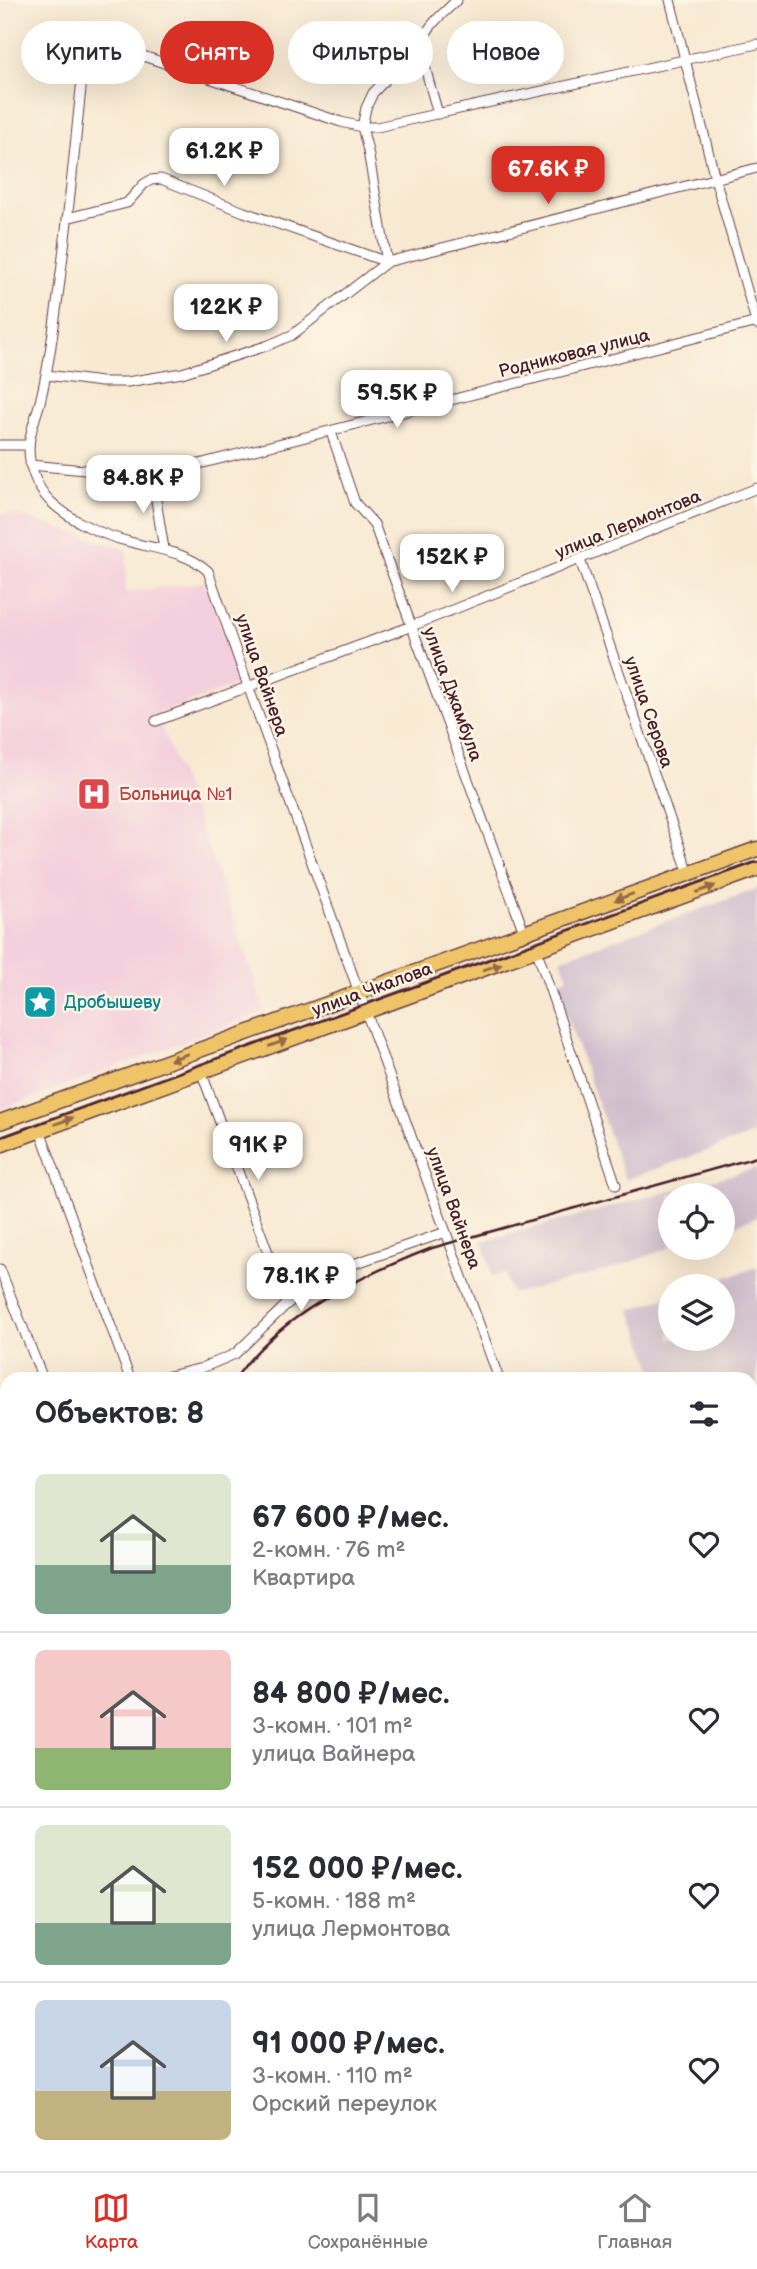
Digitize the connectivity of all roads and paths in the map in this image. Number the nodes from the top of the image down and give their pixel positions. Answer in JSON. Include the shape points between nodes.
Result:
{"nodes":[{"id":1,"x":457,"y":0,"type":"edge"},
{"id":2,"x":670,"y":0,"type":"edge"},
{"id":3,"x":433,"y":24,"type":"edge"},
{"id":4,"x":757,"y":44,"type":"edge"},
{"id":5,"x":686,"y":60,"type":"junction"},
{"id":6,"x":381,"y":84,"type":"edge"},
{"id":7,"x":431,"y":84,"type":"edge"},
{"id":8,"x":438,"y":114,"type":"junction"},
{"id":9,"x":362,"y":127,"type":"junction"},
{"id":10,"x":757,"y":168,"type":"edge"},
{"id":11,"x":715,"y":178,"type":"junction"},
{"id":12,"x":67,"y":218,"type":"junction"},
{"id":13,"x":387,"y":262,"type":"junction"},
{"id":14,"x":757,"y":324,"type":"edge"},
{"id":15,"x":47,"y":375,"type":"junction"},
{"id":16,"x":331,"y":432,"type":"junction"},
{"id":17,"x":1,"y":444,"type":"edge"},
{"id":18,"x":29,"y":445,"type":"junction"},
{"id":19,"x":30,"y":466,"type":"junction"},
{"id":20,"x":152,"y":476,"type":"junction"},
{"id":21,"x":757,"y":488,"type":"edge"},
{"id":22,"x":164,"y":549,"type":"junction"},
{"id":23,"x":580,"y":560,"type":"junction"},
{"id":24,"x":412,"y":626,"type":"junction"},
{"id":25,"x":248,"y":686,"type":"junction"},
{"id":26,"x":156,"y":721,"type":"dead end"},
{"id":27,"x":757,"y":849,"type":"edge"},
{"id":28,"x":757,"y":869,"type":"edge"},
{"id":29,"x":689,"y":874,"type":"junction"},
{"id":30,"x":524,"y":932,"type":"junction"},
{"id":31,"x":537,"y":951,"type":"junction"},
{"id":32,"x":359,"y":991,"type":"junction"},
{"id":33,"x":365,"y":1012,"type":"junction"},
{"id":34,"x":201,"y":1070,"type":"junction"},
{"id":35,"x":0,"y":1122,"type":"edge"},
{"id":36,"x":40,"y":1130,"type":"junction"},
{"id":37,"x":0,"y":1145,"type":"edge"},
{"id":38,"x":616,"y":1185,"type":"dead end"},
{"id":39,"x":446,"y":1232,"type":"junction"},
{"id":40,"x":0,"y":1269,"type":"edge"},
{"id":41,"x":287,"y":1304,"type":"junction"},
{"id":42,"x":202,"y":1368,"type":"junction"},
{"id":43,"x":40,"y":1372,"type":"edge"},
{"id":44,"x":127,"y":1372,"type":"edge"},
{"id":45,"x":186,"y":1372,"type":"edge"},
{"id":46,"x":201,"y":1372,"type":"edge"},
{"id":47,"x":496,"y":1372,"type":"edge"}],
"edges":[{"from":1,"to":3,"type":"street"},
{"from":2,"to":5,"type":"street"},
{"from":4,"to":5,"type":"street"},
{"from":5,"to":8,"type":"street"},
{"from":5,"to":11,"type":"street"},
{"from":6,"to":9,"type":"street","via":[[366,108]]},
{"from":7,"to":8,"type":"street"},
{"from":8,"to":9,"type":"street"},
{"from":9,"to":12,"type":"street","name":"улица Вайнера","via":[[102,44],[94,46],[85,60]]},
{"from":9,"to":13,"type":"street"},
{"from":10,"to":11,"type":"street"},
{"from":11,"to":13,"type":"street"},
{"from":11,"to":14,"type":"street"},
{"from":12,"to":13,"type":"street","via":[[127,203],[144,184],[161,179]]},
{"from":12,"to":15,"type":"street","name":"улица Вайнера"},
{"from":13,"to":15,"type":"street","via":[[292,335],[269,345],[160,378],[101,382]]},
{"from":14,"to":16,"type":"street","name":"Родниковая улица"},
{"from":15,"to":18,"type":"street","name":"улица Вайнера"},
{"from":16,"to":20,"type":"street","name":"Родниковая улица"},
{"from":16,"to":24,"type":"street","name":"улица Джамбула","via":[[355,503],[374,524]]},
{"from":17,"to":18,"type":"street"},
{"from":18,"to":19,"type":"street","name":"улица Вайнера"},
{"from":19,"to":20,"type":"street","name":"Родниковая улица"},
{"from":19,"to":22,"type":"street","name":"улица Вайнера","via":[[44,494],[69,516],[102,533]]},
{"from":20,"to":22,"type":"street"},
{"from":21,"to":23,"type":"street","name":"улица Лермонтова"},
{"from":22,"to":25,"type":"street","name":"улица Вайнера","via":[[208,571]]},
{"from":23,"to":24,"type":"street","name":"улица Лермонтова"},
{"from":23,"to":29,"type":"street","name":"улица Серова"},
{"from":24,"to":25,"type":"street","name":"улица Лермонтова"},
{"from":24,"to":30,"type":"street","name":"улица Джамбула"},
{"from":25,"to":26,"type":"street","name":"улица Лермонтова"},
{"from":25,"to":32,"type":"street","name":"улица Вайнера"},
{"from":27,"to":29,"type":"main road","name":"улица Чкалова"},
{"from":31,"to":28,"type":"main road","name":"улица Чкалова","one_way":true},
{"from":29,"to":30,"type":"main road","name":"улица Чкалова","one_way":true},
{"from":30,"to":32,"type":"main road","name":"улица Чкалова"},
{"from":33,"to":31,"type":"main road","name":"улица Чкалова","one_way":true},
{"from":31,"to":38,"type":"street"},
{"from":32,"to":33,"type":"street","name":"улица Вайнера"},
{"from":32,"to":35,"type":"main road","name":"улица Чкалова","one_way":true},
{"from":34,"to":33,"type":"main road","name":"улица Чкалова","one_way":true},
{"from":33,"to":39,"type":"street","name":"улица Вайнера"},
{"from":36,"to":34,"type":"main road","name":"улица Чкалова","one_way":true},
{"from":34,"to":41,"type":"street"},
{"from":36,"to":37,"type":"main road","name":"улица Чкалова"},
{"from":36,"to":44,"type":"street"},
{"from":39,"to":41,"type":"street","via":[[342,1268]]},
{"from":39,"to":47,"type":"street","name":"улица Вайнера"},
{"from":40,"to":43,"type":"street"},
{"from":41,"to":42,"type":"street","via":[[235,1354]]},
{"from":42,"to":45,"type":"street"},
{"from":42,"to":46,"type":"street"}]}
